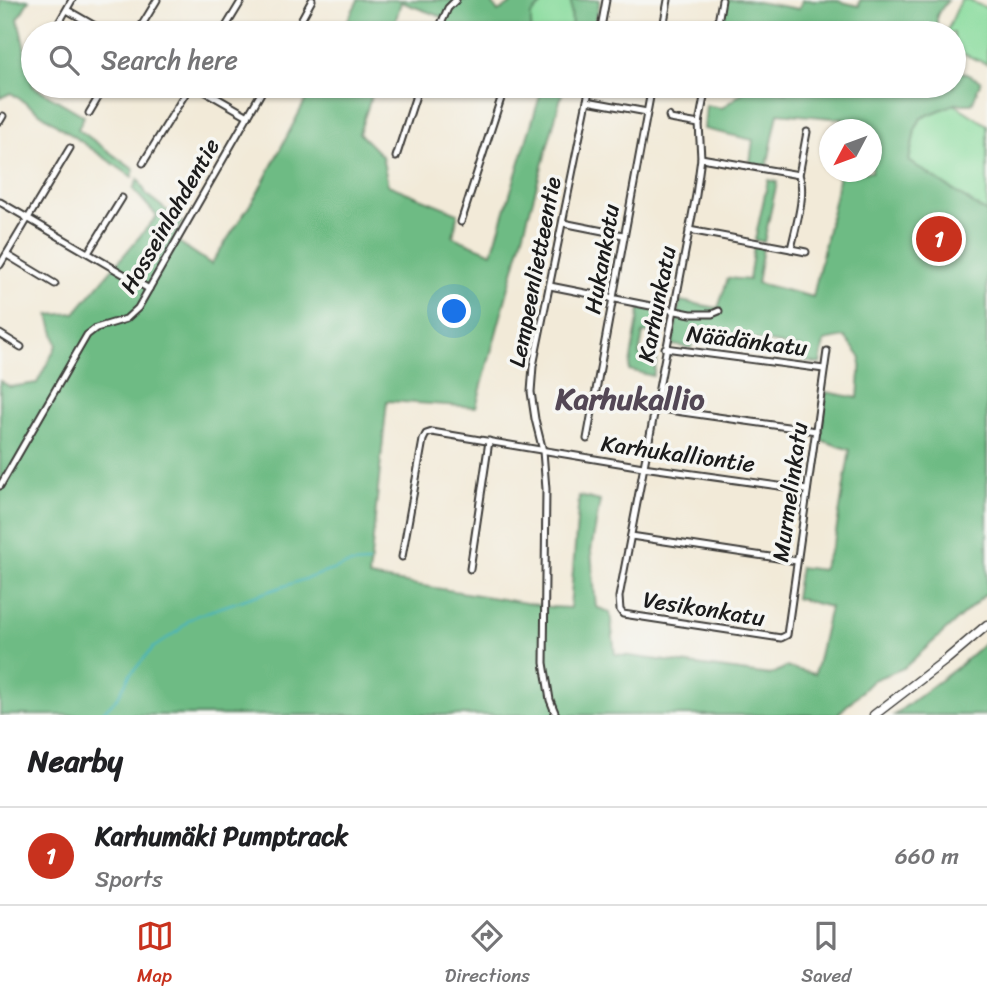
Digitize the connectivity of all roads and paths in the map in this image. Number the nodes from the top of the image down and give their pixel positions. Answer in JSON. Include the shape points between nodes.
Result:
{"nodes":[{"id":1,"x":72,"y":0,"type":"edge"},
{"id":2,"x":157,"y":0,"type":"edge"},
{"id":3,"x":242,"y":0,"type":"edge"},
{"id":4,"x":312,"y":0,"type":"edge"},
{"id":5,"x":456,"y":0,"type":"edge"},
{"id":6,"x":606,"y":0,"type":"edge"},
{"id":7,"x":668,"y":0,"type":"edge"},
{"id":8,"x":722,"y":0,"type":"edge"},
{"id":9,"x":67,"y":10,"type":"junction"},
{"id":10,"x":60,"y":21,"type":"edge"},
{"id":11,"x":86,"y":21,"type":"edge"},
{"id":12,"x":144,"y":21,"type":"edge"},
{"id":13,"x":229,"y":21,"type":"edge"},
{"id":14,"x":301,"y":21,"type":"edge"},
{"id":15,"x":442,"y":21,"type":"edge"},
{"id":16,"x":602,"y":21,"type":"edge"},
{"id":17,"x":664,"y":21,"type":"edge"},
{"id":18,"x":718,"y":21,"type":"edge"},
{"id":19,"x":98,"y":98,"type":"edge"},
{"id":20,"x":183,"y":98,"type":"edge"},
{"id":21,"x":217,"y":98,"type":"edge"},
{"id":22,"x":258,"y":98,"type":"edge"},
{"id":23,"x":415,"y":98,"type":"edge"},
{"id":24,"x":501,"y":98,"type":"edge"},
{"id":25,"x":588,"y":98,"type":"edge"},
{"id":26,"x":650,"y":98,"type":"edge"},
{"id":27,"x":704,"y":98,"type":"edge"},
{"id":28,"x":587,"y":101,"type":"junction"},
{"id":29,"x":647,"y":112,"type":"junction"},
{"id":30,"x":89,"y":113,"type":"dead end"},
{"id":31,"x":248,"y":116,"type":"junction"},
{"id":32,"x":669,"y":116,"type":"dead end"},
{"id":33,"x":699,"y":124,"type":"junction"},
{"id":34,"x":807,"y":132,"type":"dead end"},
{"id":35,"x":69,"y":148,"type":"dead end"},
{"id":36,"x":396,"y":157,"type":"dead end"},
{"id":37,"x":701,"y":158,"type":"junction"},
{"id":38,"x":143,"y":163,"type":"dead end"},
{"id":39,"x":799,"y":175,"type":"junction"},
{"id":40,"x":122,"y":198,"type":"dead end"},
{"id":41,"x":0,"y":202,"type":"edge"},
{"id":42,"x":27,"y":218,"type":"junction"},
{"id":43,"x":461,"y":222,"type":"dead end"},
{"id":44,"x":563,"y":223,"type":"junction"},
{"id":45,"x":689,"y":230,"type":"junction"},
{"id":46,"x":623,"y":235,"type":"junction"},
{"id":47,"x":791,"y":249,"type":"junction"},
{"id":48,"x":806,"y":252,"type":"dead end"},
{"id":49,"x":88,"y":253,"type":"junction"},
{"id":50,"x":7,"y":255,"type":"junction"},
{"id":51,"x":0,"y":265,"type":"edge"},
{"id":52,"x":55,"y":284,"type":"dead end"},
{"id":53,"x":550,"y":286,"type":"junction"},
{"id":54,"x":149,"y":289,"type":"junction"},
{"id":55,"x":613,"y":298,"type":"junction"},
{"id":56,"x":673,"y":310,"type":"junction"},
{"id":57,"x":719,"y":312,"type":"dead end"},
{"id":58,"x":0,"y":334,"type":"edge"},
{"id":59,"x":21,"y":346,"type":"dead end"},
{"id":60,"x":665,"y":348,"type":"junction"},
{"id":61,"x":827,"y":351,"type":"dead end"},
{"id":62,"x":824,"y":369,"type":"junction"},
{"id":63,"x":654,"y":408,"type":"junction"},
{"id":64,"x":816,"y":431,"type":"junction"},
{"id":65,"x":587,"y":439,"type":"dead end"},
{"id":66,"x":489,"y":442,"type":"junction"},
{"id":67,"x":543,"y":451,"type":"junction"},
{"id":68,"x":643,"y":467,"type":"junction"},
{"id":69,"x":0,"y":486,"type":"edge"},
{"id":70,"x":807,"y":490,"type":"junction"},
{"id":71,"x":631,"y":536,"type":"junction"},
{"id":72,"x":402,"y":557,"type":"dead end"},
{"id":73,"x":797,"y":561,"type":"junction"},
{"id":74,"x":470,"y":569,"type":"dead end"},
{"id":75,"x":620,"y":610,"type":"joint"},
{"id":76,"x":987,"y":625,"type":"edge"},
{"id":77,"x":785,"y":637,"type":"joint"},
{"id":78,"x":556,"y":715,"type":"edge"},
{"id":79,"x":874,"y":715,"type":"edge"}],
"edges":[{"from":1,"to":9,"type":"street"},
{"from":2,"to":12,"type":"street"},
{"from":3,"to":13,"type":"street"},
{"from":4,"to":14,"type":"street"},
{"from":5,"to":15,"type":"street"},
{"from":6,"to":16,"type":"street"},
{"from":7,"to":17,"type":"street"},
{"from":8,"to":18,"type":"street"},
{"from":9,"to":10,"type":"street"},
{"from":9,"to":11,"type":"street"},
{"from":19,"to":30,"type":"street"},
{"from":20,"to":38,"type":"street"},
{"from":21,"to":31,"type":"street"},
{"from":22,"to":31,"type":"street","name":"Hosseinlahdentie"},
{"from":23,"to":36,"type":"street"},
{"from":24,"to":43,"type":"street"},
{"from":25,"to":28,"type":"street","name":"Lempeenlietteentie"},
{"from":26,"to":29,"type":"street","name":"Hukankatu"},
{"from":27,"to":33,"type":"street","name":"Karhunkatu"},
{"from":28,"to":29,"type":"street"},
{"from":28,"to":44,"type":"street","name":"Lempeenlietteentie"},
{"from":29,"to":46,"type":"street","name":"Hukankatu"},
{"from":31,"to":54,"type":"street","name":"Hosseinlahdentie"},
{"from":32,"to":33,"type":"street"},
{"from":33,"to":37,"type":"street","name":"Karhunkatu"},
{"from":34,"to":39,"type":"street"},
{"from":35,"to":42,"type":"street"},
{"from":37,"to":39,"type":"street"},
{"from":37,"to":45,"type":"street","name":"Karhunkatu"},
{"from":39,"to":47,"type":"street","via":[[802,193]]},
{"from":40,"to":49,"type":"street"},
{"from":41,"to":42,"type":"street"},
{"from":42,"to":49,"type":"street"},
{"from":42,"to":50,"type":"street"},
{"from":44,"to":46,"type":"street"},
{"from":44,"to":53,"type":"street","name":"Lempeenlietteentie"},
{"from":45,"to":47,"type":"street"},
{"from":45,"to":56,"type":"street","name":"Karhunkatu"},
{"from":46,"to":55,"type":"street","name":"Hukankatu"},
{"from":47,"to":48,"type":"street"},
{"from":49,"to":54,"type":"street"},
{"from":50,"to":51,"type":"street"},
{"from":50,"to":52,"type":"street"},
{"from":53,"to":55,"type":"street"},
{"from":53,"to":67,"type":"street","name":"Lempeenlietteentie","via":[[531,391]]},
{"from":54,"to":69,"type":"street","name":"Hosseinlahdentie","via":[[126,319],[87,335]]},
{"from":55,"to":56,"type":"street"},
{"from":55,"to":65,"type":"street","name":"Hukankatu"},
{"from":56,"to":57,"type":"street","via":[[702,315]]},
{"from":56,"to":60,"type":"street","name":"Karhunkatu"},
{"from":58,"to":59,"type":"street"},
{"from":60,"to":62,"type":"street","name":"Näädänkatu"},
{"from":60,"to":63,"type":"street","name":"Karhunkatu"},
{"from":61,"to":62,"type":"street","name":"Murmelinkatu"},
{"from":62,"to":64,"type":"street","name":"Murmelinkatu"},
{"from":63,"to":64,"type":"street"},
{"from":63,"to":68,"type":"street","name":"Karhunkatu"},
{"from":64,"to":70,"type":"street","name":"Murmelinkatu"},
{"from":66,"to":67,"type":"street","name":"Karhukalliontie"},
{"from":66,"to":72,"type":"street","name":"Karhukalliontie","via":[[426,434]]},
{"from":66,"to":74,"type":"street"},
{"from":67,"to":68,"type":"street","name":"Karhukalliontie"},
{"from":67,"to":78,"type":"street","name":"Lempeenlietteentie","via":[[544,663]]},
{"from":68,"to":70,"type":"street","name":"Karhukalliontie"},
{"from":68,"to":71,"type":"street","name":"Karhunkatu"},
{"from":70,"to":73,"type":"street","name":"Murmelinkatu"},
{"from":71,"to":73,"type":"street"},
{"from":71,"to":75,"type":"street","name":"Karhunkatu"},
{"from":73,"to":77,"type":"street","name":"Murmelinkatu"},
{"from":75,"to":77,"type":"street","name":"Vesikonkatu","via":[[632,616]]},
{"from":76,"to":79,"type":"street"}]}
